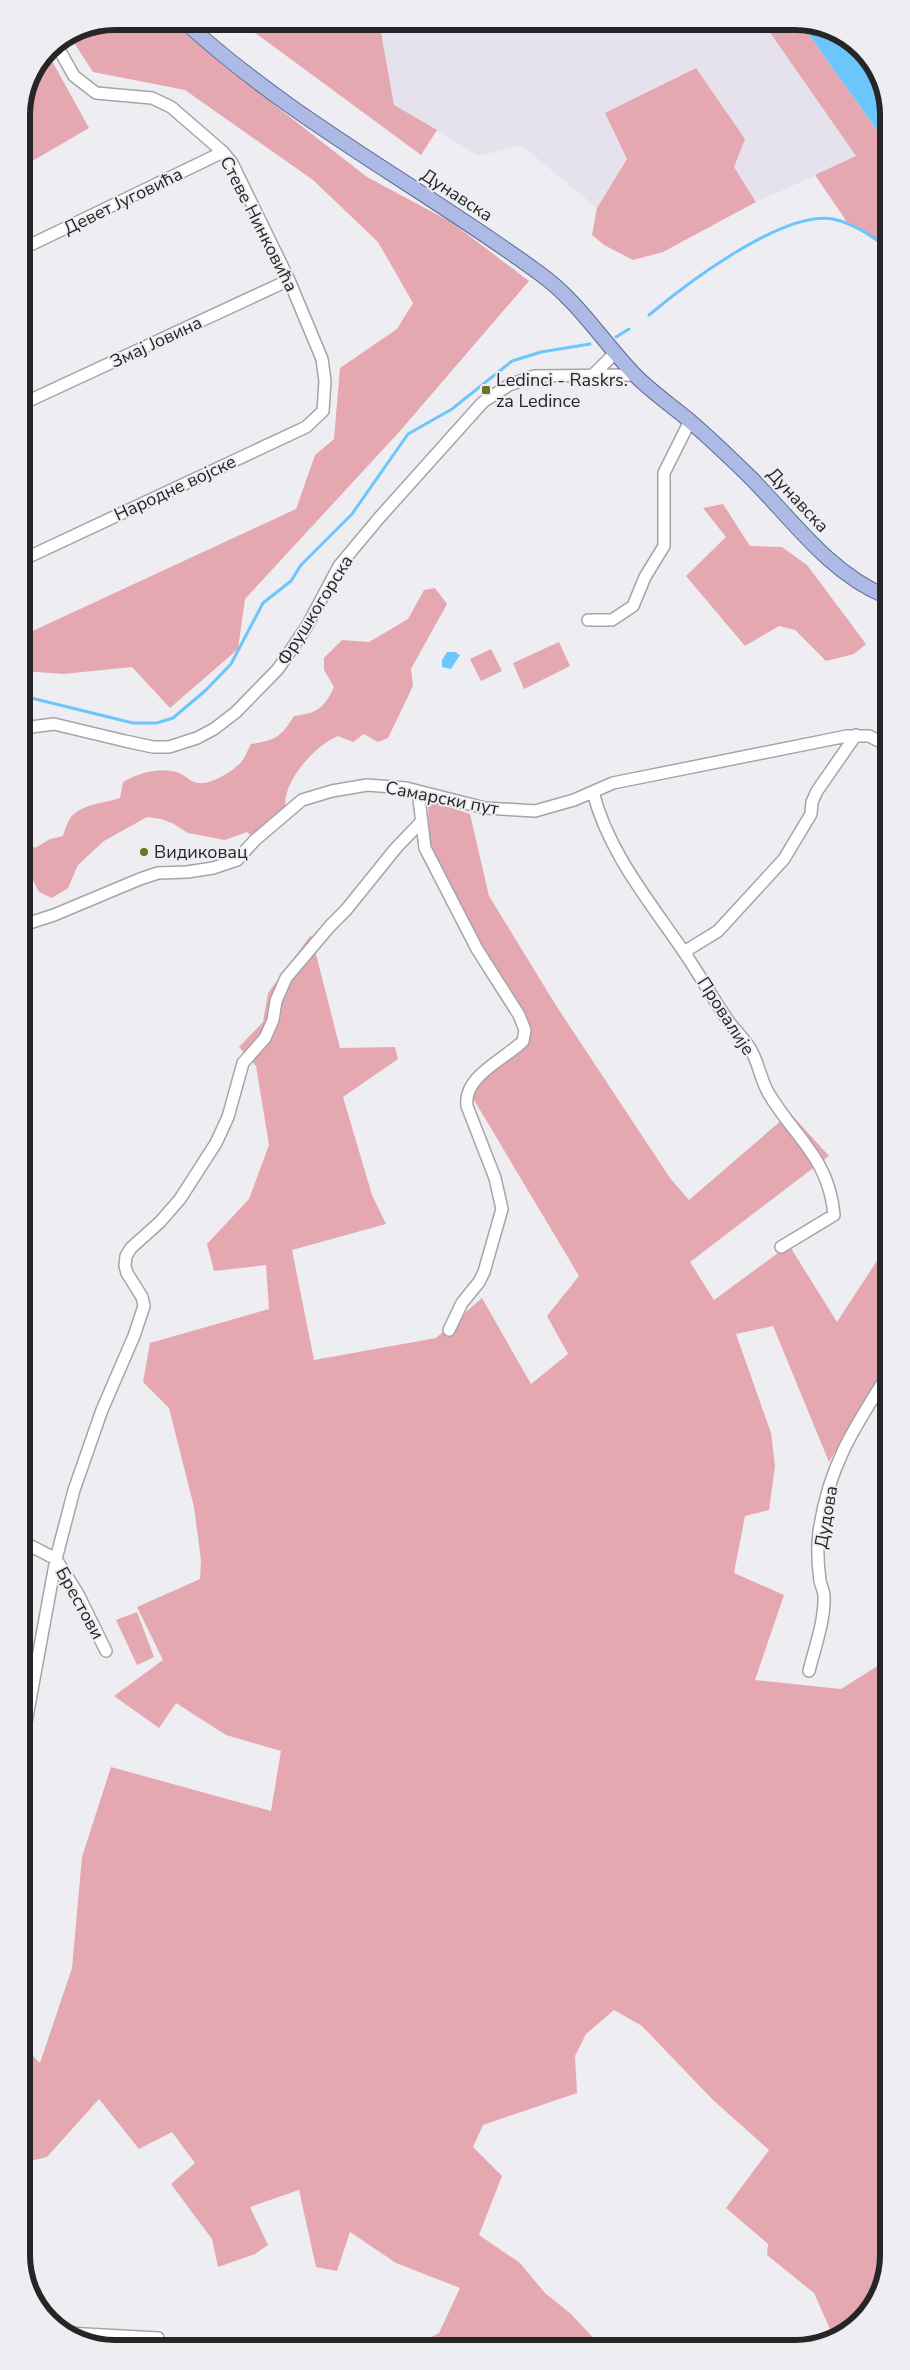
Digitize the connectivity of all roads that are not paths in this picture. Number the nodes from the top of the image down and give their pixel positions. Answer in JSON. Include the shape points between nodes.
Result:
{"nodes":[{"id":1,"x":195,"y":30,"type":"edge"},
{"id":2,"x":60,"y":51,"type":"edge"},
{"id":3,"x":223,"y":152,"type":"junction"},
{"id":4,"x":30,"y":245,"type":"edge"},
{"id":5,"x":289,"y":280,"type":"junction"},
{"id":6,"x":615,"y":353,"type":"junction"},
{"id":7,"x":593,"y":375,"type":"junction"},
{"id":8,"x":634,"y":375,"type":"junction"},
{"id":9,"x":30,"y":400,"type":"edge"},
{"id":10,"x":323,"y":410,"type":"joint"},
{"id":11,"x":690,"y":421,"type":"junction"},
{"id":12,"x":30,"y":556,"type":"edge"},
{"id":13,"x":880,"y":594,"type":"edge"},
{"id":14,"x":588,"y":620,"type":"dead end"},
{"id":15,"x":30,"y":727,"type":"edge"},
{"id":16,"x":856,"y":735,"type":"junction"},
{"id":17,"x":880,"y":742,"type":"edge"},
{"id":18,"x":418,"y":791,"type":"junction"},
{"id":19,"x":593,"y":792,"type":"junction"},
{"id":20,"x":420,"y":823,"type":"junction"},
{"id":21,"x":30,"y":923,"type":"edge"},
{"id":22,"x":684,"y":952,"type":"junction"},
{"id":23,"x":781,"y":1247,"type":"dead end"},
{"id":24,"x":449,"y":1330,"type":"dead end"},
{"id":25,"x":880,"y":1387,"type":"edge"},
{"id":26,"x":30,"y":1545,"type":"edge"},
{"id":27,"x":56,"y":1559,"type":"junction"},
{"id":28,"x":106,"y":1652,"type":"dead end"},
{"id":29,"x":809,"y":1670,"type":"dead end"},
{"id":30,"x":30,"y":1701,"type":"edge"},
{"id":31,"x":82,"y":2334,"type":"edge"},
{"id":32,"x":158,"y":2340,"type":"edge"}],
"edges":[{"from":1,"to":6,"type":"main road","name":"Дунавска","via":[[329,133],[538,272],[580,310]]},
{"from":2,"to":3,"type":"street","name":"Стеве Нинковића","via":[[74,76],[96,93],[152,98],[171,107]]},
{"from":3,"to":4,"type":"street","name":"Девет Југовића"},
{"from":3,"to":5,"type":"street","name":"Стеве Нинковића","via":[[232,163]]},
{"from":5,"to":9,"type":"street","name":"Змај Јовина"},
{"from":5,"to":10,"type":"street","name":"Стеве Нинковића","via":[[322,359],[325,381]]},
{"from":6,"to":7,"type":"street"},
{"from":6,"to":8,"type":"main road","name":"Дунавска"},
{"from":7,"to":8,"type":"street","name":"Фрушкогорска"},
{"from":7,"to":15,"type":"street","name":"Фрушкогорска","via":[[534,376],[510,385],[483,402],[339,566],[307,626],[278,669],[214,729],[169,747],[125,741],[54,724]]},
{"from":8,"to":11,"type":"main road","name":"Дунавска"},
{"from":10,"to":12,"type":"street","name":"Народне војске","via":[[306,427]]},
{"from":11,"to":13,"type":"main road","name":"Дунавска","via":[[749,476],[828,560],[860,584]]},
{"from":11,"to":14,"type":"street","via":[[664,473],[664,546],[645,577],[633,606],[612,620]]},
{"from":16,"to":17,"type":"street","name":"Самарски пут"},
{"from":16,"to":19,"type":"street","name":"Самарски пут","via":[[656,774]]},
{"from":16,"to":22,"type":"street","via":[[817,791],[811,814],[784,859],[718,931]]},
{"from":18,"to":19,"type":"street","name":"Самарски пут","via":[[485,808],[535,811]]},
{"from":18,"to":20,"type":"street"},
{"from":18,"to":21,"type":"street","name":"Самарски пут","via":[[367,785],[302,800],[237,860],[213,868],[140,878]]},
{"from":19,"to":22,"type":"street","name":"Провалије","via":[[606,829],[640,889]]},
{"from":20,"to":24,"type":"street","via":[[433,866],[525,1030],[523,1041],[475,1080],[466,1093],[467,1106],[495,1178],[502,1209],[484,1272],[462,1303]]},
{"from":20,"to":27,"type":"street","via":[[286,978],[265,1038],[243,1063],[228,1117],[216,1143],[180,1199],[126,1256],[127,1274],[144,1306],[74,1490]]},
{"from":22,"to":23,"type":"street","name":"Провалије","via":[[728,1022],[752,1051],[769,1095],[819,1163],[826,1179],[834,1215]]},
{"from":25,"to":29,"type":"street","name":"Дудова","via":[[846,1441],[828,1492],[819,1541],[820,1582],[824,1596]]},
{"from":26,"to":27,"type":"street","name":"Брестови"},
{"from":27,"to":28,"type":"street","name":"Брестови","via":[[78,1594]]},
{"from":27,"to":30,"type":"street"},
{"from":31,"to":32,"type":"street"}]}
